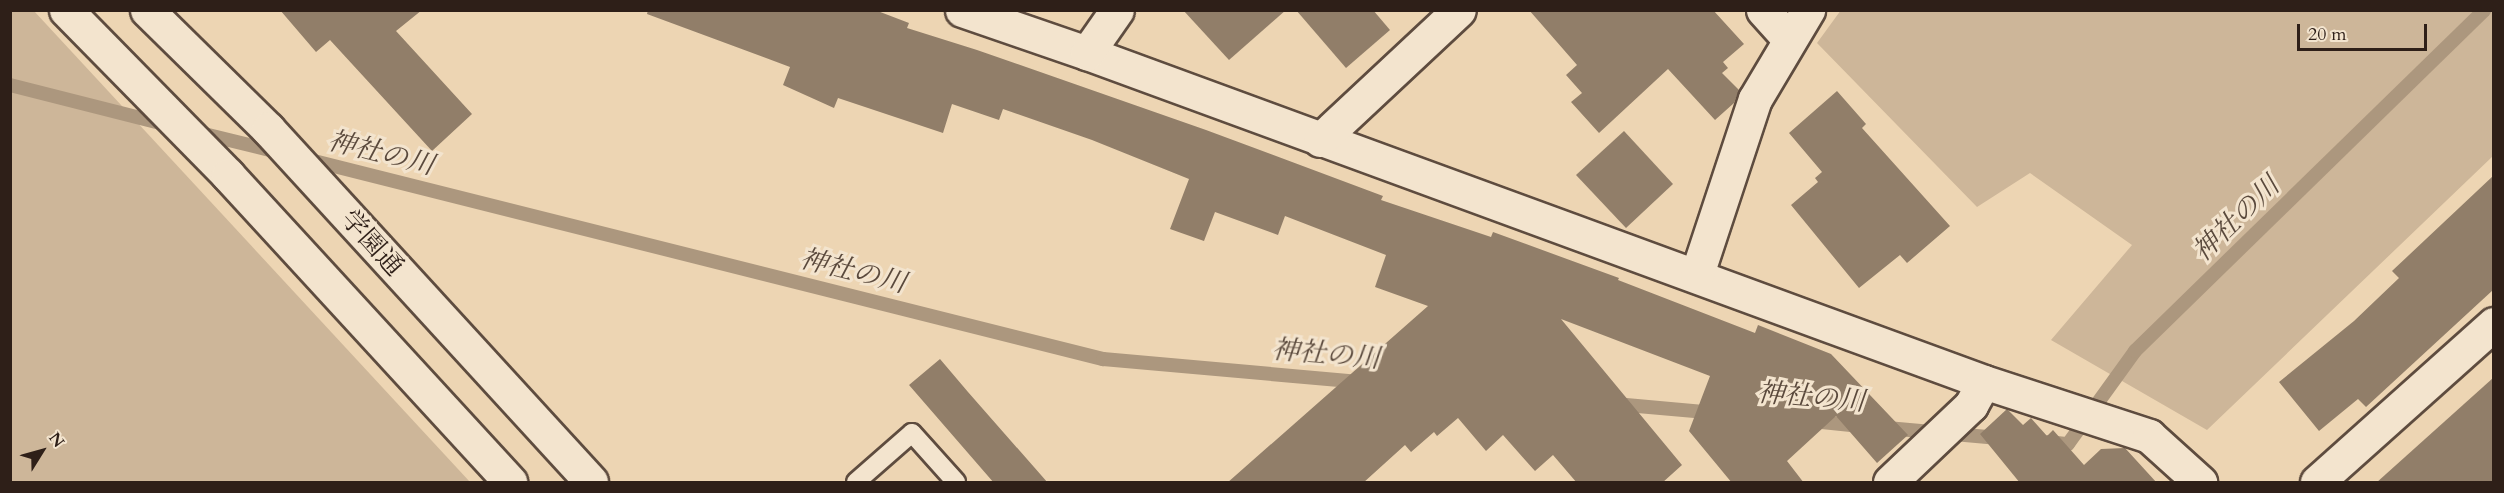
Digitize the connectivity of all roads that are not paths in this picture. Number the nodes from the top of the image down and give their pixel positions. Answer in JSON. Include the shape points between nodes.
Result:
{"nodes":[{"id":1,"x":66,"y":10,"type":"edge"},
{"id":2,"x":147,"y":10,"type":"edge"},
{"id":3,"x":962,"y":10,"type":"edge"},
{"id":4,"x":1118,"y":10,"type":"edge"},
{"id":5,"x":1459,"y":10,"type":"edge"},
{"id":6,"x":1763,"y":10,"type":"edge"},
{"id":7,"x":1808,"y":10,"type":"edge"},
{"id":8,"x":1789,"y":39,"type":"junction"},
{"id":9,"x":1087,"y":53,"type":"junction"},
{"id":10,"x":1320,"y":140,"type":"junction"},
{"id":11,"x":1697,"y":274,"type":"junction"},
{"id":12,"x":2490,"y":335,"type":"edge"},
{"id":13,"x":1984,"y":382,"type":"junction"},
{"id":14,"x":510,"y":483,"type":"edge"},
{"id":15,"x":591,"y":483,"type":"edge"},
{"id":16,"x":856,"y":483,"type":"edge"},
{"id":17,"x":956,"y":483,"type":"edge"},
{"id":18,"x":1890,"y":483,"type":"edge"},
{"id":19,"x":2200,"y":483,"type":"edge"},
{"id":20,"x":2317,"y":483,"type":"edge"}],
"edges":[{"from":1,"to":14,"type":"street","via":[[228,176]]},
{"from":2,"to":15,"type":"street","name":"学園通","via":[[268,129]]},
{"from":3,"to":9,"type":"street"},
{"from":4,"to":9,"type":"street"},
{"from":5,"to":10,"type":"street"},
{"from":6,"to":8,"type":"street"},
{"from":7,"to":8,"type":"street"},
{"from":8,"to":11,"type":"street","via":[[1755,99]]},
{"from":9,"to":10,"type":"street"},
{"from":10,"to":11,"type":"street"},
{"from":11,"to":13,"type":"street"},
{"from":12,"to":20,"type":"street"},
{"from":13,"to":18,"type":"street","via":[[1971,405]]},
{"from":13,"to":19,"type":"street","via":[[2149,436]]},
{"from":16,"to":17,"type":"lane","via":[[912,433]]}]}
